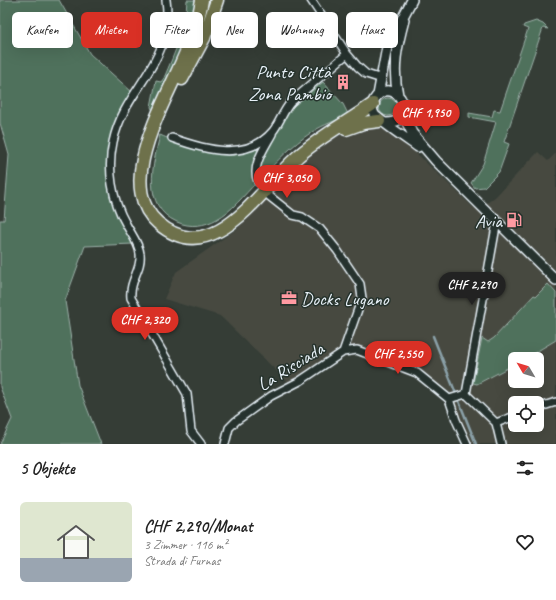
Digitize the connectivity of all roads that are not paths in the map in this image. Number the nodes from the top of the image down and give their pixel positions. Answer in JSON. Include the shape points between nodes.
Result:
{"nodes":[{"id":1,"x":166,"y":0,"type":"edge"},
{"id":2,"x":202,"y":0,"type":"edge"},
{"id":3,"x":217,"y":0,"type":"edge"},
{"id":4,"x":311,"y":0,"type":"edge"},
{"id":5,"x":410,"y":4,"type":"edge"},
{"id":6,"x":347,"y":54,"type":"junction"},
{"id":7,"x":382,"y":79,"type":"junction"},
{"id":8,"x":398,"y":95,"type":"junction"},
{"id":9,"x":375,"y":99,"type":"junction"},
{"id":10,"x":160,"y":113,"type":"junction"},
{"id":11,"x":403,"y":114,"type":"junction"},
{"id":12,"x":383,"y":122,"type":"junction"},
{"id":13,"x":274,"y":130,"type":"junction"},
{"id":14,"x":172,"y":138,"type":"dead end"},
{"id":15,"x":323,"y":138,"type":"junction"},
{"id":16,"x":436,"y":161,"type":"junction"},
{"id":17,"x":258,"y":182,"type":"dead end"},
{"id":18,"x":270,"y":196,"type":"dead end"},
{"id":19,"x":497,"y":221,"type":"junction"},
{"id":20,"x":556,"y":280,"type":"edge"},
{"id":21,"x":343,"y":352,"type":"junction"},
{"id":22,"x":466,"y":394,"type":"junction"},
{"id":23,"x":449,"y":399,"type":"junction"},
{"id":24,"x":556,"y":402,"type":"edge"},
{"id":25,"x":544,"y":406,"type":"edge"},
{"id":26,"x":508,"y":419,"type":"edge"},
{"id":27,"x":496,"y":423,"type":"junction"},
{"id":28,"x":201,"y":444,"type":"edge"},
{"id":29,"x":225,"y":444,"type":"edge"},
{"id":30,"x":467,"y":444,"type":"edge"},
{"id":31,"x":501,"y":444,"type":"edge"}],
"edges":[{"from":1,"to":28,"type":"street","via":[[167,22],[164,43],[153,68],[129,102],[118,124],[111,152],[111,177],[118,208],[140,253],[131,286],[132,298],[187,394],[191,431]]},
{"from":2,"to":10,"type":"highway","via":[[193,33]]},
{"from":3,"to":10,"type":"highway","via":[[204,38],[178,87]]},
{"from":4,"to":6,"type":"street"},
{"from":5,"to":7,"type":"main road","via":[[387,47]]},
{"from":5,"to":8,"type":"main road","via":[[395,55],[394,77]]},
{"from":6,"to":7,"type":"street","via":[[366,74]]},
{"from":6,"to":13,"type":"street","via":[[291,102]]},
{"from":7,"to":9,"type":"main road"},
{"from":8,"to":9,"type":"main road","via":[[388,91]]},
{"from":8,"to":11,"type":"main road","via":[[404,106]]},
{"from":9,"to":12,"type":"main road","via":[[373,113]]},
{"from":9,"to":15,"type":"highway"},
{"from":10,"to":15,"type":"highway","via":[[143,159],[140,179],[142,198],[155,221],[167,231],[190,238],[208,236],[226,228],[297,157]]},
{"from":11,"to":12,"type":"main road","via":[[396,121]]},
{"from":11,"to":16,"type":"main road","via":[[412,133]]},
{"from":12,"to":15,"type":"highway","via":[[357,124]]},
{"from":12,"to":16,"type":"main road"},
{"from":13,"to":14,"type":"street","via":[[253,146],[234,151],[191,145]]},
{"from":13,"to":17,"type":"street","via":[[257,164],[255,171]]},
{"from":16,"to":19,"type":"main road"},
{"from":18,"to":21,"type":"street","via":[[293,215],[302,217],[320,229],[360,284],[362,298]]},
{"from":19,"to":20,"type":"main road"},
{"from":19,"to":22,"type":"street"},
{"from":21,"to":23,"type":"street","name":"La Risciada","via":[[357,350],[417,373]]},
{"from":21,"to":29,"type":"street","name":"La Risciada","via":[[300,381],[271,396],[236,421],[229,428]]},
{"from":22,"to":23,"type":"street"},
{"from":22,"to":27,"type":"street"},
{"from":23,"to":30,"type":"street"},
{"from":24,"to":25,"type":"street"},
{"from":26,"to":27,"type":"street"},
{"from":27,"to":31,"type":"street"}]}
